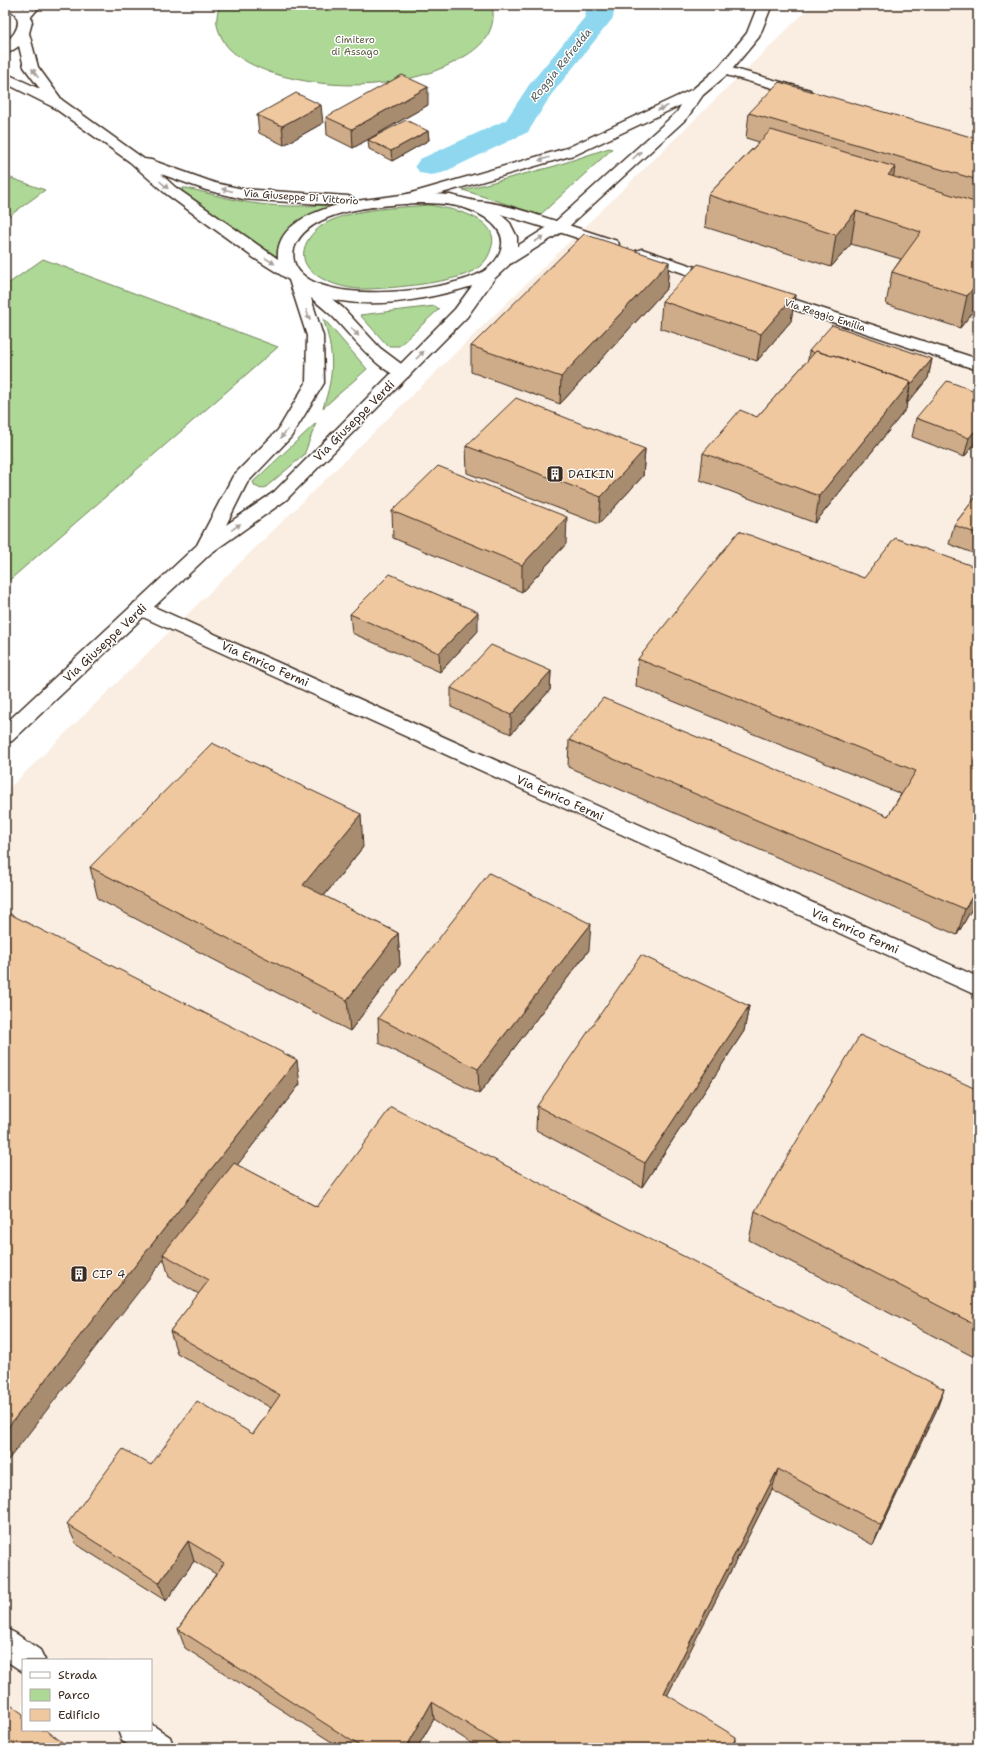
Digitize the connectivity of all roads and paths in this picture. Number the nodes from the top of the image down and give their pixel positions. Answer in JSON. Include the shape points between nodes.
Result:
{"nodes":[{"id":1,"x":12,"y":5,"type":"edge"},
{"id":2,"x":34,"y":5,"type":"edge"},
{"id":3,"x":765,"y":5,"type":"edge"},
{"id":4,"x":24,"y":16,"type":"junction"},
{"id":5,"x":23,"y":34,"type":"junction"},
{"id":6,"x":5,"y":48,"type":"edge"},
{"id":7,"x":724,"y":70,"type":"junction"},
{"id":8,"x":5,"y":77,"type":"edge"},
{"id":9,"x":698,"y":92,"type":"junction"},
{"id":10,"x":816,"y":96,"type":"edge"},
{"id":11,"x":58,"y":104,"type":"junction"},
{"id":12,"x":135,"y":159,"type":"junction"},
{"id":13,"x":406,"y":199,"type":"junction"},
{"id":14,"x":377,"y":202,"type":"junction"},
{"id":15,"x":472,"y":205,"type":"junction"},
{"id":16,"x":559,"y":227,"type":"junction"},
{"id":17,"x":506,"y":260,"type":"junction"},
{"id":18,"x":488,"y":276,"type":"junction"},
{"id":19,"x":296,"y":278,"type":"junction"},
{"id":20,"x":731,"y":284,"type":"edge"},
{"id":21,"x":753,"y":291,"type":"edge"},
{"id":22,"x":978,"y":365,"type":"edge"},
{"id":23,"x":402,"y":372,"type":"junction"},
{"id":24,"x":204,"y":549,"type":"junction"},
{"id":25,"x":141,"y":608,"type":"junction"},
{"id":26,"x":5,"y":736,"type":"edge"},
{"id":27,"x":978,"y":987,"type":"edge"},
{"id":28,"x":5,"y":1643,"type":"edge"},
{"id":29,"x":29,"y":1659,"type":"edge"},
{"id":30,"x":134,"y":1731,"type":"edge"},
{"id":31,"x":159,"y":1748,"type":"edge"}],
"edges":[{"from":1,"to":4,"type":"main road"},
{"from":2,"to":4,"type":"main road"},
{"from":3,"to":7,"type":"main road","via":[[754,34]]},
{"from":4,"to":5,"type":"main road","name":"Via Giuseppe Di Vittorio","via":[[26,25]]},
{"from":5,"to":6,"type":"main road"},
{"from":11,"to":5,"type":"main road","name":"Via Giuseppe Di Vittorio","one_way":true,"via":[[31,67]]},
{"from":7,"to":9,"type":"main road"},
{"from":7,"to":10,"type":"main road"},
{"from":8,"to":11,"type":"main road","name":"Via Giuseppe Di Vittorio"},
{"from":9,"to":13,"type":"main road","one_way":true,"via":[[572,151]]},
{"from":16,"to":9,"type":"main road","one_way":true,"via":[[682,115]]},
{"from":11,"to":12,"type":"main road","name":"Via Giuseppe Di Vittorio"},
{"from":14,"to":12,"type":"main road","name":"Via Giuseppe Di Vittorio","one_way":true,"via":[[243,194],[211,186]]},
{"from":12,"to":19,"type":"main road","name":"Via Giuseppe Di Vittorio","one_way":true,"via":[[170,190]]},
{"from":13,"to":14,"type":"main road"},
{"from":13,"to":15,"type":"main road","via":[[438,198]]},
{"from":14,"to":19,"type":"main road","via":[[334,210],[293,234],[285,252],[285,260]]},
{"from":15,"to":16,"type":"main road","via":[[502,210]]},
{"from":15,"to":17,"type":"main road","via":[[497,218],[507,230],[511,241]]},
{"from":17,"to":16,"type":"main road","one_way":true},
{"from":16,"to":20,"type":"main road"},
{"from":17,"to":18,"type":"main road"},
{"from":18,"to":19,"type":"main road","via":[[433,291],[358,298],[327,293]]},
{"from":23,"to":18,"type":"main road","name":"Via Giuseppe Verdi","one_way":true,"via":[[461,313]]},
{"from":19,"to":23,"type":"main road","one_way":true,"via":[[337,312],[374,352]]},
{"from":19,"to":24,"type":"main road","name":"Via Giuseppe Verdi","one_way":true,"via":[[315,336],[315,383],[285,433],[239,480]]},
{"from":21,"to":22,"type":"main road","name":"Via Reggio Emilia"},
{"from":24,"to":23,"type":"main road","name":"Via Giuseppe Verdi","one_way":true,"via":[[280,496]]},
{"from":24,"to":25,"type":"main road","name":"Via Giuseppe Verdi"},
{"from":25,"to":26,"type":"main road","name":"Via Giuseppe Verdi"},
{"from":25,"to":27,"type":"main road","name":"Via Enrico Fermi"},
{"from":28,"to":29,"type":"main road"},
{"from":30,"to":31,"type":"main road"}]}
